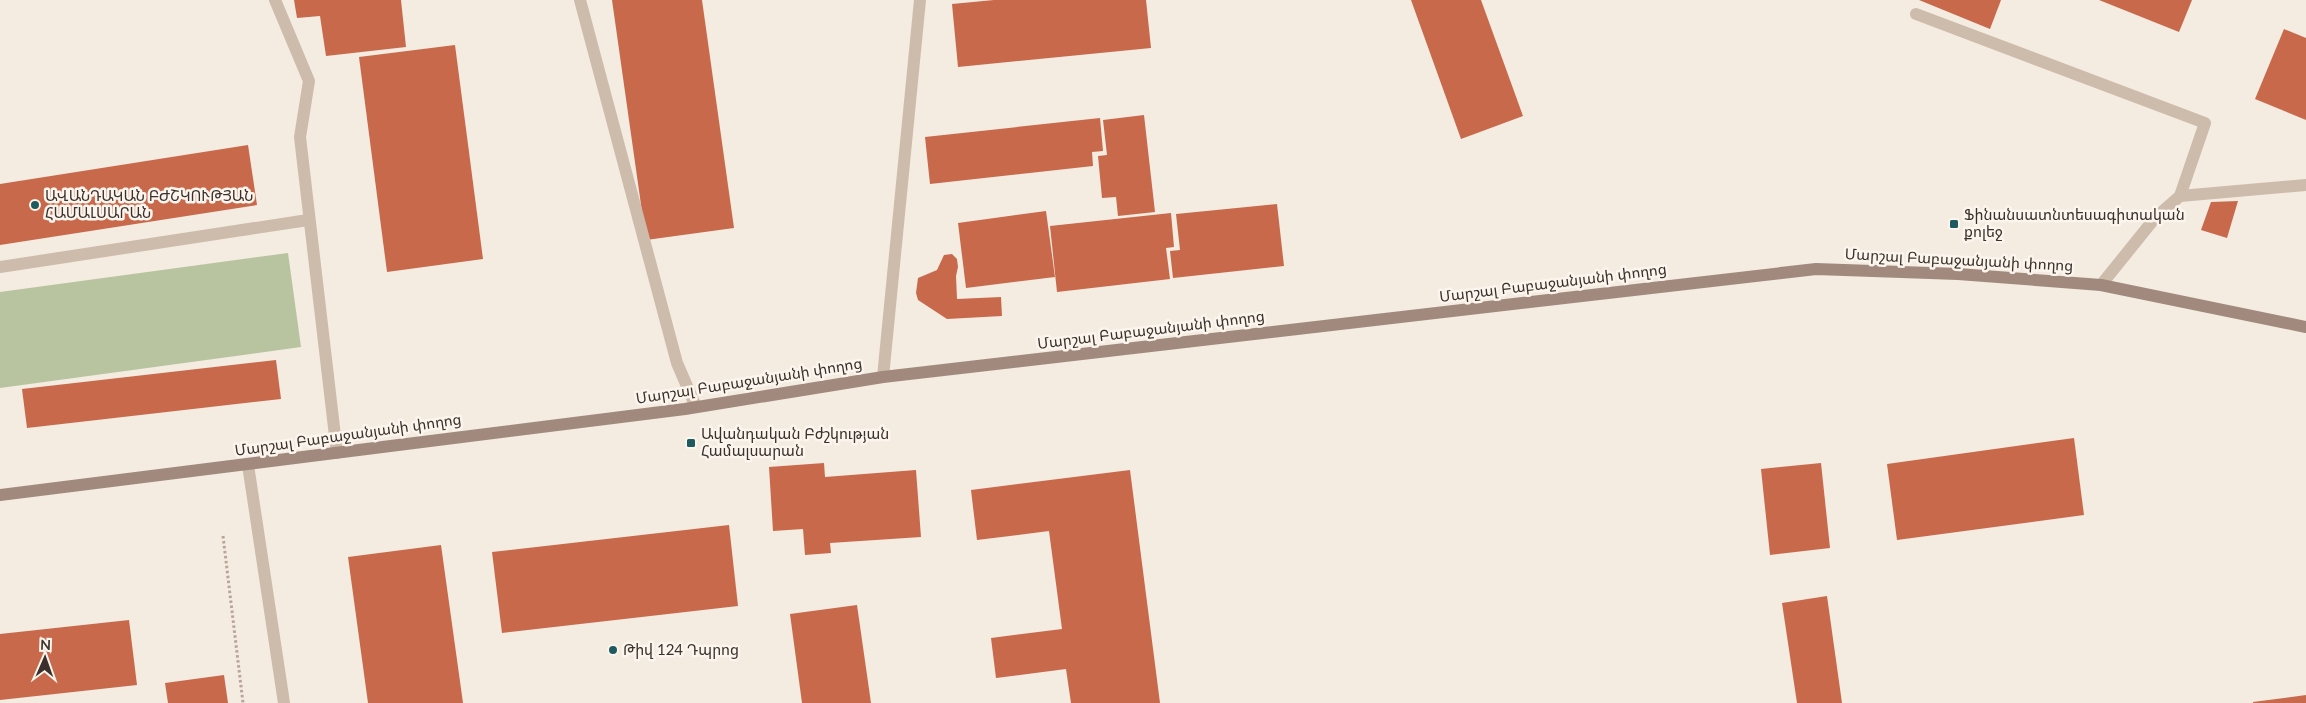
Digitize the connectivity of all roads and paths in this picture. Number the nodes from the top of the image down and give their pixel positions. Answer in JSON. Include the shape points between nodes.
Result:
{"nodes":[{"id":1,"x":275,"y":0,"type":"edge"},
{"id":2,"x":580,"y":0,"type":"edge"},
{"id":3,"x":920,"y":0,"type":"edge"},
{"id":4,"x":1916,"y":14,"type":"dead end"},
{"id":5,"x":2306,"y":185,"type":"edge"},
{"id":6,"x":2180,"y":196,"type":"junction"},
{"id":7,"x":308,"y":220,"type":"junction"},
{"id":8,"x":0,"y":267,"type":"edge"},
{"id":9,"x":2102,"y":285,"type":"junction"},
{"id":10,"x":2306,"y":327,"type":"edge"},
{"id":11,"x":882,"y":377,"type":"junction"},
{"id":12,"x":696,"y":407,"type":"junction"},
{"id":13,"x":336,"y":453,"type":"junction"},
{"id":14,"x":248,"y":465,"type":"junction"},
{"id":15,"x":0,"y":495,"type":"edge"},
{"id":16,"x":223,"y":536,"type":"dead end"},
{"id":17,"x":243,"y":703,"type":"edge"},
{"id":18,"x":284,"y":703,"type":"edge"}],
"edges":[{"from":1,"to":7,"type":"street","via":[[308,81],[300,137]]},
{"from":2,"to":12,"type":"street","via":[[677,363]]},
{"from":3,"to":11,"type":"street"},
{"from":4,"to":6,"type":"street","via":[[2205,123]]},
{"from":5,"to":6,"type":"street"},
{"from":6,"to":9,"type":"street","via":[[2155,218]]},
{"from":7,"to":8,"type":"street"},
{"from":7,"to":13,"type":"street"},
{"from":9,"to":10,"type":"main road","name":"Մարշալ Բաբաջանյանի փողոց"},
{"from":9,"to":11,"type":"main road","name":"Մարշալ Բաբաջանյանի փողոց","via":[[1958,274],[1816,269]]},
{"from":11,"to":12,"type":"main road","name":"Մարշալ Բաբաջանյանի փողոց"},
{"from":12,"to":13,"type":"main road","name":"Մարշալ Բաբաջանյանի փողոց"},
{"from":13,"to":14,"type":"main road","name":"Մարշալ Բաբաջանյանի փողոց"},
{"from":14,"to":15,"type":"main road","name":"Մարշալ Բաբաջանյանի փողոց"},
{"from":14,"to":18,"type":"street"},
{"from":16,"to":17,"type":"path"}]}
